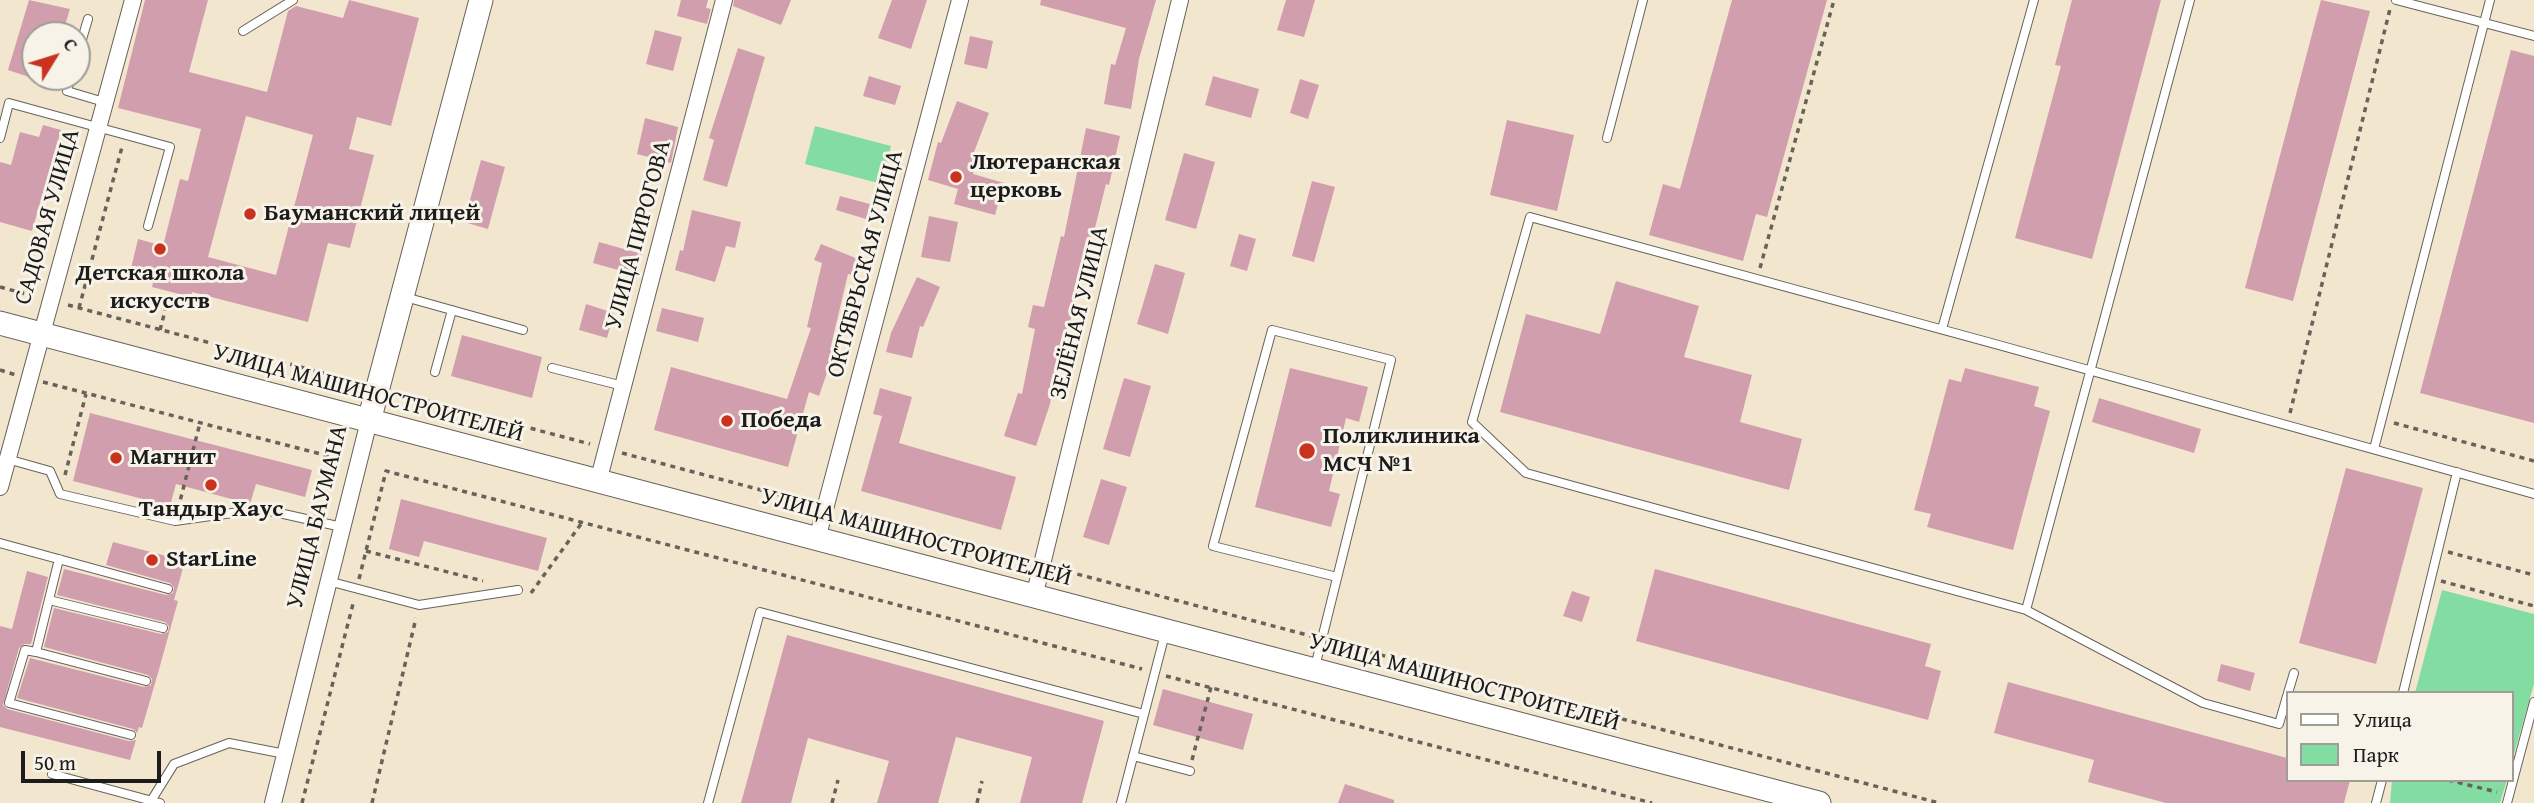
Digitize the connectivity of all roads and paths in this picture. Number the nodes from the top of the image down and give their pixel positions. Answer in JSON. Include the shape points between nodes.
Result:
{"nodes":[{"id":1,"x":133,"y":0,"type":"edge"},
{"id":2,"x":293,"y":0,"type":"edge"},
{"id":3,"x":724,"y":0,"type":"edge"},
{"id":4,"x":960,"y":0,"type":"edge"},
{"id":5,"x":1181,"y":0,"type":"edge"},
{"id":6,"x":1643,"y":0,"type":"edge"},
{"id":7,"x":1834,"y":0,"type":"edge"},
{"id":8,"x":2034,"y":0,"type":"edge"},
{"id":9,"x":2190,"y":0,"type":"edge"},
{"id":10,"x":2394,"y":0,"type":"edge"},
{"id":11,"x":2490,"y":0,"type":"edge"},
{"id":12,"x":477,"y":1,"type":"edge"},
{"id":13,"x":2484,"y":23,"type":"junction"},
{"id":14,"x":243,"y":31,"type":"dead end"},
{"id":15,"x":2534,"y":36,"type":"edge"},
{"id":16,"x":67,"y":91,"type":"edge"},
{"id":17,"x":104,"y":102,"type":"junction"},
{"id":18,"x":97,"y":127,"type":"junction"},
{"id":19,"x":0,"y":138,"type":"edge"},
{"id":20,"x":1607,"y":138,"type":"dead end"},
{"id":21,"x":123,"y":142,"type":"dead end"},
{"id":22,"x":149,"y":226,"type":"dead end"},
{"id":23,"x":1757,"y":278,"type":"junction"},
{"id":24,"x":0,"y":287,"type":"edge"},
{"id":25,"x":170,"y":292,"type":"dead end"},
{"id":26,"x":402,"y":296,"type":"junction"},
{"id":27,"x":48,"y":300,"type":"junction"},
{"id":28,"x":79,"y":308,"type":"junction"},
{"id":29,"x":452,"y":310,"type":"junction"},
{"id":30,"x":0,"y":323,"type":"edge"},
{"id":31,"x":1942,"y":329,"type":"junction"},
{"id":32,"x":160,"y":330,"type":"junction"},
{"id":33,"x":523,"y":330,"type":"dead end"},
{"id":34,"x":40,"y":334,"type":"junction"},
{"id":35,"x":552,"y":368,"type":"dead end"},
{"id":36,"x":0,"y":370,"type":"edge"},
{"id":37,"x":2090,"y":370,"type":"junction"},
{"id":38,"x":435,"y":373,"type":"dead end"},
{"id":39,"x":28,"y":378,"type":"junction"},
{"id":40,"x":357,"y":382,"type":"dead end"},
{"id":41,"x":623,"y":386,"type":"junction"},
{"id":42,"x":86,"y":393,"type":"junction"},
{"id":43,"x":405,"y":395,"type":"dead end"},
{"id":44,"x":2381,"y":419,"type":"junction"},
{"id":45,"x":369,"y":421,"type":"junction"},
{"id":46,"x":200,"y":423,"type":"junction"},
{"id":47,"x":2287,"y":425,"type":"junction"},
{"id":48,"x":606,"y":449,"type":"junction"},
{"id":49,"x":2374,"y":449,"type":"junction"},
{"id":50,"x":336,"y":458,"type":"dead end"},
{"id":51,"x":7,"y":459,"type":"junction"},
{"id":52,"x":2534,"y":461,"type":"edge"},
{"id":53,"x":2457,"y":472,"type":"junction"},
{"id":54,"x":1,"y":479,"type":"edge"},
{"id":55,"x":598,"y":482,"type":"junction"},
{"id":56,"x":60,"y":494,"type":"junction"},
{"id":57,"x":2534,"y":494,"type":"edge"},
{"id":58,"x":825,"y":507,"type":"junction"},
{"id":59,"x":175,"y":521,"type":"junction"},
{"id":60,"x":582,"y":523,"type":"junction"},
{"id":61,"x":342,"y":527,"type":"junction"},
{"id":62,"x":817,"y":539,"type":"junction"},
{"id":63,"x":0,"y":543,"type":"edge"},
{"id":64,"x":2438,"y":550,"type":"junction"},
{"id":65,"x":366,"y":551,"type":"junction"},
{"id":66,"x":59,"y":559,"type":"junction"},
{"id":67,"x":1042,"y":564,"type":"junction"},
{"id":68,"x":2534,"y":575,"type":"edge"},
{"id":69,"x":1337,"y":577,"type":"junction"},
{"id":70,"x":2431,"y":578,"type":"junction"},
{"id":71,"x":328,"y":582,"type":"junction"},
{"id":72,"x":168,"y":589,"type":"dead end"},
{"id":73,"x":356,"y":589,"type":"junction"},
{"id":74,"x":518,"y":590,"type":"junction"},
{"id":75,"x":1034,"y":597,"type":"junction"},
{"id":76,"x":49,"y":600,"type":"junction"},
{"id":77,"x":419,"y":605,"type":"junction"},
{"id":78,"x":2534,"y":606,"type":"edge"},
{"id":79,"x":2026,"y":610,"type":"junction"},
{"id":80,"x":163,"y":628,"type":"dead end"},
{"id":81,"x":1165,"y":631,"type":"junction"},
{"id":82,"x":1321,"y":639,"type":"junction"},
{"id":83,"x":36,"y":652,"type":"junction"},
{"id":84,"x":1314,"y":670,"type":"junction"},
{"id":85,"x":1155,"y":673,"type":"junction"},
{"id":86,"x":2294,"y":673,"type":"dead end"},
{"id":87,"x":146,"y":681,"type":"dead end"},
{"id":88,"x":1211,"y":687,"type":"junction"},
{"id":89,"x":2289,"y":691,"type":"edge"},
{"id":90,"x":2403,"y":691,"type":"edge"},
{"id":91,"x":0,"y":700,"type":"edge"},
{"id":92,"x":2286,"y":701,"type":"edge"},
{"id":93,"x":2534,"y":702,"type":"edge"},
{"id":94,"x":9,"y":703,"type":"junction"},
{"id":95,"x":1144,"y":714,"type":"junction"},
{"id":96,"x":131,"y":735,"type":"dead end"},
{"id":97,"x":285,"y":754,"type":"junction"},
{"id":98,"x":1133,"y":756,"type":"junction"},
{"id":99,"x":1189,"y":771,"type":"joint"},
{"id":100,"x":52,"y":774,"type":"dead end"},
{"id":101,"x":838,"y":780,"type":"dead end"},
{"id":102,"x":2513,"y":780,"type":"edge"},
{"id":103,"x":982,"y":781,"type":"dead end"},
{"id":104,"x":2381,"y":782,"type":"edge"},
{"id":105,"x":2454,"y":782,"type":"edge"},
{"id":106,"x":2513,"y":782,"type":"edge"},
{"id":107,"x":2508,"y":799,"type":"edge"},
{"id":108,"x":156,"y":802,"type":"edge"},
{"id":109,"x":273,"y":803,"type":"edge"},
{"id":110,"x":302,"y":803,"type":"edge"},
{"id":111,"x":372,"y":803,"type":"edge"},
{"id":112,"x":708,"y":803,"type":"edge"},
{"id":113,"x":832,"y":803,"type":"edge"},
{"id":114,"x":977,"y":803,"type":"edge"},
{"id":115,"x":1121,"y":803,"type":"edge"},
{"id":116,"x":1652,"y":803,"type":"edge"},
{"id":117,"x":1819,"y":803,"type":"edge"},
{"id":118,"x":1939,"y":803,"type":"edge"},
{"id":119,"x":2376,"y":803,"type":"edge"}],
"edges":[{"from":1,"to":17,"type":"street","name":"САДОВАЯ УЛИЦА"},
{"from":2,"to":14,"type":"lane"},
{"from":3,"to":41,"type":"street","name":"УЛИЦА ПИРОГОВА"},
{"from":4,"to":58,"type":"street","name":"ОКТЯБРЬСКАЯ УЛИЦА"},
{"from":5,"to":67,"type":"street","name":"ЗЕЛЁНАЯ УЛИЦА"},
{"from":6,"to":20,"type":"lane"},
{"from":7,"to":23,"type":"path"},
{"from":8,"to":31,"type":"lane"},
{"from":9,"to":37,"type":"lane"},
{"from":10,"to":13,"type":"lane"},
{"from":10,"to":47,"type":"path"},
{"from":11,"to":13,"type":"lane"},
{"from":12,"to":26,"type":"main road","name":"УЛИЦА БАУМАНА"},
{"from":13,"to":15,"type":"lane"},
{"from":13,"to":44,"type":"lane"},
{"from":16,"to":17,"type":"lane"},
{"from":17,"to":18,"type":"street","name":"САДОВАЯ УЛИЦА"},
{"from":18,"to":19,"type":"lane","via":[[9,103]]},
{"from":18,"to":22,"type":"lane","via":[[170,148]]},
{"from":18,"to":27,"type":"street","name":"САДОВАЯ УЛИЦА"},
{"from":21,"to":28,"type":"path"},
{"from":23,"to":31,"type":"lane"},
{"from":23,"to":79,"type":"lane","via":[[1530,216],[1472,422],[1526,473]]},
{"from":24,"to":27,"type":"path"},
{"from":25,"to":32,"type":"path"},
{"from":26,"to":29,"type":"lane"},
{"from":26,"to":45,"type":"main road","name":"УЛИЦА БАУМАНА"},
{"from":27,"to":28,"type":"path"},
{"from":27,"to":34,"type":"street","name":"САДОВАЯ УЛИЦА"},
{"from":28,"to":32,"type":"path"},
{"from":29,"to":33,"type":"lane"},
{"from":29,"to":38,"type":"lane"},
{"from":30,"to":34,"type":"main road","name":"УЛИЦА МАШИНОСТРОИТЕЛЕЙ"},
{"from":31,"to":37,"type":"lane"},
{"from":32,"to":40,"type":"path"},
{"from":34,"to":39,"type":"street","name":"САДОВАЯ УЛИЦА"},
{"from":34,"to":45,"type":"main road","name":"УЛИЦА МАШИНОСТРОИТЕЛЕЙ"},
{"from":35,"to":41,"type":"lane"},
{"from":36,"to":39,"type":"path"},
{"from":37,"to":47,"type":"lane"},
{"from":37,"to":79,"type":"lane"},
{"from":39,"to":42,"type":"path"},
{"from":39,"to":51,"type":"street","name":"САДОВАЯ УЛИЦА"},
{"from":41,"to":48,"type":"street","name":"УЛИЦА ПИРОГОВА"},
{"from":42,"to":46,"type":"path"},
{"from":42,"to":56,"type":"path"},
{"from":43,"to":48,"type":"path"},
{"from":44,"to":49,"type":"lane"},
{"from":44,"to":52,"type":"path"},
{"from":45,"to":55,"type":"main road","name":"УЛИЦА МАШИНОСТРОИТЕЛЕЙ"},
{"from":45,"to":61,"type":"street","name":"УЛИЦА БАУМАНА"},
{"from":46,"to":50,"type":"path"},
{"from":46,"to":59,"type":"path"},
{"from":47,"to":49,"type":"lane"},
{"from":48,"to":55,"type":"street","name":"УЛИЦА ПИРОГОВА"},
{"from":48,"to":58,"type":"path"},
{"from":49,"to":53,"type":"lane"},
{"from":51,"to":54,"type":"street","name":"САДОВАЯ УЛИЦА"},
{"from":51,"to":56,"type":"lane","via":[[50,471]]},
{"from":53,"to":57,"type":"lane"},
{"from":53,"to":64,"type":"lane"},
{"from":55,"to":62,"type":"main road","name":"УЛИЦА МАШИНОСТРОИТЕЛЕЙ"},
{"from":56,"to":59,"type":"lane"},
{"from":58,"to":62,"type":"street","name":"ОКТЯБРЬСКАЯ УЛИЦА"},
{"from":58,"to":67,"type":"path"},
{"from":59,"to":61,"type":"lane","via":[[261,509]]},
{"from":60,"to":65,"type":"path","via":[[386,471]]},
{"from":60,"to":74,"type":"path","via":[[532,593]]},
{"from":60,"to":85,"type":"path"},
{"from":61,"to":71,"type":"street","name":"УЛИЦА БАУМАНА"},
{"from":62,"to":75,"type":"main road","name":"УЛИЦА МАШИНОСТРОИТЕЛЕЙ"},
{"from":63,"to":66,"type":"lane"},
{"from":64,"to":68,"type":"path"},
{"from":64,"to":70,"type":"lane"},
{"from":65,"to":73,"type":"path"},
{"from":65,"to":74,"type":"path"},
{"from":66,"to":72,"type":"lane"},
{"from":66,"to":76,"type":"lane"},
{"from":67,"to":75,"type":"street","name":"ЗЕЛЁНАЯ УЛИЦА"},
{"from":67,"to":82,"type":"path"},
{"from":69,"to":69,"type":"lane","via":[[1391,360],[1272,330],[1213,546]]},
{"from":69,"to":82,"type":"lane"},
{"from":70,"to":78,"type":"path"},
{"from":70,"to":90,"type":"lane"},
{"from":71,"to":73,"type":"lane"},
{"from":71,"to":97,"type":"street","name":"УЛИЦА БАУМАНА"},
{"from":73,"to":77,"type":"lane"},
{"from":73,"to":110,"type":"path"},
{"from":74,"to":77,"type":"lane"},
{"from":75,"to":81,"type":"main road","name":"УЛИЦА МАШИНОСТРОИТЕЛЕЙ"},
{"from":76,"to":80,"type":"lane"},
{"from":76,"to":83,"type":"lane"},
{"from":77,"to":111,"type":"path"},
{"from":79,"to":92,"type":"lane","via":[[2203,703],[2279,724]]},
{"from":81,"to":84,"type":"main road","name":"УЛИЦА МАШИНОСТРОИТЕЛЕЙ"},
{"from":81,"to":85,"type":"lane"},
{"from":82,"to":84,"type":"lane"},
{"from":82,"to":118,"type":"path"},
{"from":83,"to":87,"type":"lane"},
{"from":83,"to":94,"type":"lane","via":[[25,650]]},
{"from":84,"to":117,"type":"main road","name":"УЛИЦА МАШИНОСТРОИТЕЛЕЙ"},
{"from":85,"to":88,"type":"path"},
{"from":85,"to":95,"type":"lane"},
{"from":86,"to":89,"type":"lane"},
{"from":88,"to":99,"type":"path"},
{"from":88,"to":116,"type":"path"},
{"from":91,"to":94,"type":"lane"},
{"from":93,"to":102,"type":"lane"},
{"from":94,"to":96,"type":"lane"},
{"from":95,"to":98,"type":"lane"},
{"from":95,"to":112,"type":"lane","via":[[760,612]]},
{"from":97,"to":108,"type":"lane","via":[[229,743],[174,764]]},
{"from":97,"to":109,"type":"street","name":"УЛИЦА БАУМАНА"},
{"from":98,"to":99,"type":"lane"},
{"from":98,"to":115,"type":"lane"},
{"from":100,"to":108,"type":"lane"},
{"from":101,"to":113,"type":"path"},
{"from":103,"to":114,"type":"path"},
{"from":104,"to":119,"type":"lane"},
{"from":105,"to":107,"type":"path"},
{"from":106,"to":107,"type":"lane"}]}
